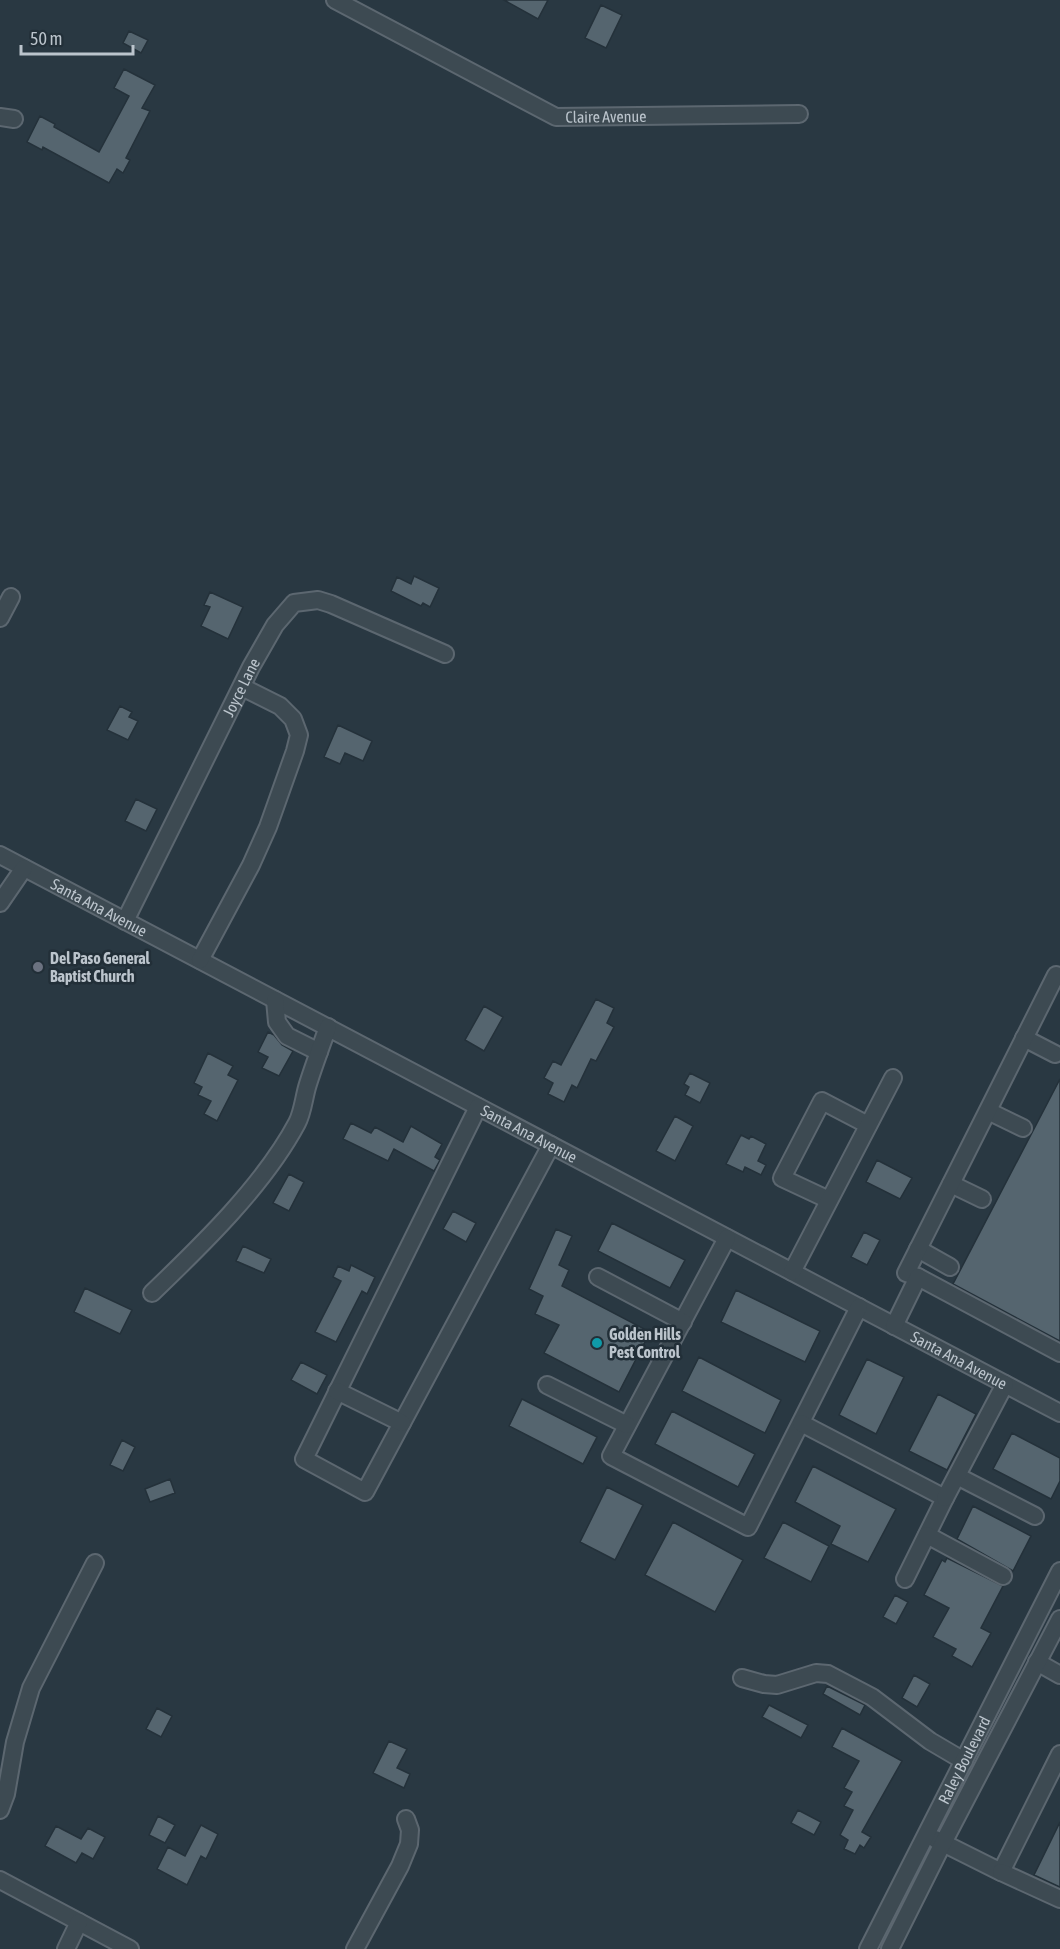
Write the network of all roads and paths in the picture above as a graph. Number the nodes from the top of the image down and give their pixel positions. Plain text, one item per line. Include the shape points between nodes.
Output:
1 (335, 0) edge
2 (799, 114) dead end
3 (10, 597) dead end
4 (0, 618) edge
5 (445, 654) dead end
6 (242, 687) junction
7 (0, 855) edge
8 (24, 868) junction
9 (0, 903) edge
10 (124, 921) junction
11 (200, 960) junction
12 (1060, 977) edge
13 (275, 1000) junction
14 (328, 1028) junction
15 (1024, 1038) junction
16 (319, 1052) junction
17 (1055, 1054) dead end
18 (893, 1078) dead end
19 (478, 1107) junction
20 (988, 1111) junction
21 (868, 1125) junction
22 (1023, 1128) dead end
23 (551, 1145) junction
24 (951, 1184) junction
25 (982, 1199) dead end
26 (829, 1200) junction
27 (727, 1238) junction
28 (918, 1249) junction
29 (950, 1267) dead end
30 (792, 1272) junction
31 (598, 1277) dead end
32 (918, 1277) junction
33 (152, 1293) dead end
34 (859, 1307) junction
35 (683, 1322) junction
36 (894, 1326) junction
37 (1060, 1353) edge
38 (1005, 1384) junction
39 (547, 1385) dead end
40 (337, 1391) junction
41 (1060, 1413) edge
42 (402, 1423) junction
43 (801, 1423) junction
44 (627, 1425) junction
45 (957, 1476) junction
46 (945, 1498) junction
47 (1035, 1516) dead end
48 (927, 1534) junction
49 (95, 1563) dead end
50 (1060, 1571) edge
51 (1003, 1576) dead end
52 (905, 1579) dead end
53 (1060, 1619) edge
54 (1037, 1662) junction
55 (1060, 1675) edge
56 (742, 1678) dead end
57 (1060, 1754) edge
58 (964, 1761) junction
59 (0, 1810) edge
60 (406, 1819) dead end
61 (927, 1835) junction
62 (943, 1843) junction
63 (1001, 1872) junction
64 (0, 1880) edge
65 (1060, 1899) edge
66 (80, 1922) junction
67 (66, 1949) edge
68 (130, 1949) edge
69 (355, 1949) edge
70 (868, 1949) edge
71 (890, 1949) edge

1 - 2 street, Claire Avenue via 556,117
3 - 4 street
5 - 6 street, Joyce Lane via 331,604 318,600 294,603 275,625
6 - 10 street, Joyce Lane
6 - 11 street via 280,706 293,719 299,735 252,865
7 - 8 street, Santa Ana Avenue
8 - 9 street
8 - 10 street, Santa Ana Avenue
10 - 11 street, Santa Ana Avenue
11 - 13 street, Santa Ana Avenue
12 - 15 street via 1056,975
13 - 14 street, Santa Ana Avenue
13 - 16 street via 277,1022 287,1035
14 - 16 street
14 - 19 street, Santa Ana Avenue
15 - 17 street
15 - 20 street
16 - 33 street via 298,1121 282,1148 191,1256
18 - 21 street
19 - 23 street, Santa Ana Avenue
19 - 40 street
20 - 22 street
20 - 24 street
21 - 26 street
21 - 26 street via 822,1101 782,1178
23 - 27 street, Santa Ana Avenue
23 - 42 street
24 - 25 street
24 - 28 street
26 - 30 street
27 - 30 street, Santa Ana Avenue
27 - 35 street
28 - 29 street
28 - 32 street via 906,1273
30 - 34 street, Santa Ana Avenue
31 - 35 street
32 - 36 street
32 - 37 street
34 - 36 street, Santa Ana Avenue
34 - 43 street
35 - 44 street
36 - 38 street, Santa Ana Avenue
38 - 41 street, Santa Ana Avenue
38 - 45 street
39 - 44 street
40 - 42 street
40 - 42 street via 304,1459 365,1492
43 - 44 street via 748,1527 611,1456
43 - 46 street
45 - 46 street
45 - 47 street
46 - 48 street
48 - 51 street
48 - 52 street
49 - 59 street via 31,1688
50 - 58 street, Raley Boulevard
53 - 54 street, Raley Boulevard
54 - 55 street
54 - 62 street, Raley Boulevard
56 - 58 street via 777,1685 816,1673 828,1674 872,1697
57 - 63 street
58 - 61 street, Raley Boulevard
60 - 69 street via 409,1844
61 - 62 street
61 - 70 street, Raley Boulevard
62 - 63 street
62 - 71 street, Raley Boulevard
63 - 65 street
64 - 66 street
66 - 67 street
66 - 68 street

